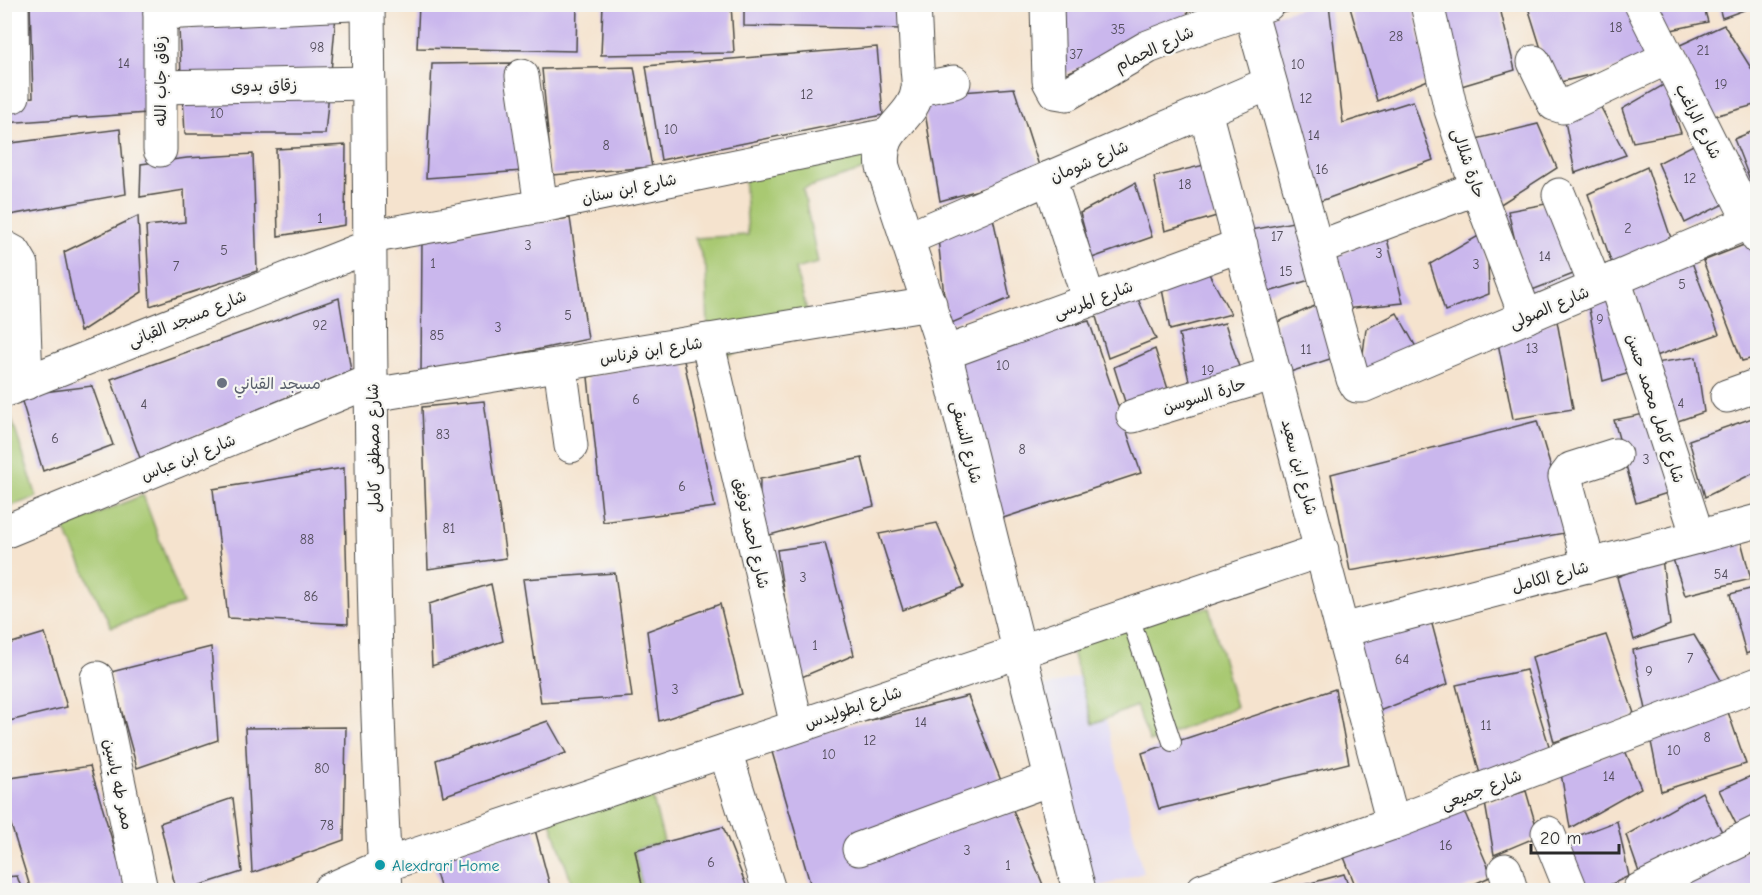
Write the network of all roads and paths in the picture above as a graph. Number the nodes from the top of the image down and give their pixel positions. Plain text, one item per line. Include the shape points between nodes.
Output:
1 (12, 4) edge
2 (352, 4) edge
3 (368, 4) edge
4 (914, 4) edge
5 (1047, 4) edge
6 (1427, 4) edge
7 (1641, 4) edge
8 (1259, 7) edge
9 (160, 9) edge
10 (1198, 15) edge
11 (1667, 58) junction
12 (1534, 62) dead end
13 (522, 76) dead end
14 (954, 82) dead end
15 (369, 83) junction
16 (1270, 83) junction
17 (160, 87) junction
18 (918, 89) junction
19 (13, 96) dead end
20 (1205, 111) junction
21 (888, 135) junction
22 (160, 150) dead end
23 (1049, 178) junction
24 (1477, 188) junction
25 (1559, 195) dead end
26 (541, 206) junction
27 (1753, 230) edge
28 (907, 239) junction
29 (370, 241) junction
30 (1240, 245) junction
31 (4, 248) edge
32 (1317, 248) junction
33 (1605, 283) junction
34 (1089, 300) junction
35 (930, 304) junction
36 (1526, 317) junction
37 (707, 340) junction
38 (945, 353) junction
39 (560, 365) junction
40 (1275, 374) junction
41 (1758, 385) edge
42 (15, 387) edge
43 (372, 388) junction
44 (1727, 396) dead end
45 (1133, 416) dead end
46 (571, 446) dead end
47 (1615, 455) dead end
48 (1758, 521) edge
49 (4, 532) edge
50 (1698, 537) junction
51 (1322, 550) junction
52 (1589, 566) junction
53 (1129, 614) junction
54 (1343, 630) junction
55 (1018, 651) junction
56 (97, 678) dead end
57 (1758, 684) edge
58 (797, 726) junction
59 (1172, 742) dead end
60 (725, 751) junction
61 (1050, 778) junction
62 (1393, 823) junction
63 (1758, 832) edge
64 (1548, 833) dead end
65 (859, 849) dead end
66 (385, 878) edge
67 (141, 891) edge
68 (329, 891) edge
69 (769, 891) edge
70 (1078, 891) edge
71 (1203, 891) edge
72 (1571, 891) edge
73 (1638, 891) edge

1 - 19 street
2 - 9 street, زقاق جاب الله
3 - 15 street, شارع مصطفى كامل
4 - 18 street
5 - 10 street, شارع الحمام via 1049,81 1055,92 1067,94
6 - 24 street, حارة شلالى via 1451,110
7 - 11 street, شارع الراغب
8 - 10 street, شارع الحمام
8 - 16 street
9 - 17 street, زقاق جاب الله
11 - 12 street via 1560,107 1554,104
11 - 27 street, شارع الراغب
13 - 26 street
14 - 18 street
15 - 17 street, زقاق بدوى
15 - 29 street, شارع مصطفى كامل
16 - 20 street, شارع شومان
16 - 32 street
17 - 22 street, زقاق جاب الله
18 - 21 street via 908,111
20 - 23 street, شارع شومان
20 - 30 street, شارع ابن سعيد
21 - 26 street, شارع ابن سنان
21 - 28 street, شارع النسقى via 883,167
23 - 28 street, شارع شومان
23 - 34 street
24 - 32 street
24 - 36 street, حارة شلالى
25 - 33 street, شارع كامل محمد حسن
26 - 29 street, شارع ابن سنان
27 - 33 street, شارع الصولى
28 - 35 street, شارع النسقى
29 - 42 street, شارع مسجد القبانى
29 - 43 street, شارع مصطفى كامل
30 - 34 street, شارع المرسى
30 - 40 street, شارع ابن سعيد
31 - 42 street via 15,253 22,266
32 - 36 street, شارع الصولى via 1358,386
33 - 36 street, شارع الصولى
33 - 50 street, شارع كامل محمد حسن
34 - 38 street, شارع المرسى
35 - 37 street, شارع ابن فرناس
35 - 38 street, شارع النسقى
37 - 39 street, شارع ابن فرناس
37 - 58 street, شارع احمد توفيق
38 - 55 street, شارع النسقى
39 - 43 street, شارع ابن فرناس
39 - 46 street
40 - 45 street, حارة السوسن
40 - 51 street, شارع ابن سعيد
41 - 44 street
43 - 49 street, شارع ابن عباس
43 - 66 street, شارع مصطفى كامل
47 - 52 street via 1566,474
48 - 50 street, شارع الكامل
50 - 52 street, شارع الكامل
51 - 53 street, شارع ابطوليدس
51 - 54 street, شارع ابن سعيد
52 - 54 street, شارع الكامل
53 - 55 street, شارع ابطوليدس
53 - 59 lane
54 - 62 street, شارع ابن سعيد
55 - 58 street, شارع ابطوليدس
55 - 61 street, شارع النسقى
56 - 67 street, ممر طه ياسين
57 - 62 street, شارع جميعى
58 - 60 street, شارع ابطوليدس
60 - 66 street, شارع ابطوليدس
60 - 69 street
61 - 65 street
61 - 70 street, شارع النسقى
62 - 71 street, شارع جميعى
63 - 73 street
64 - 72 street
66 - 68 street, شارع ابطوليدس

